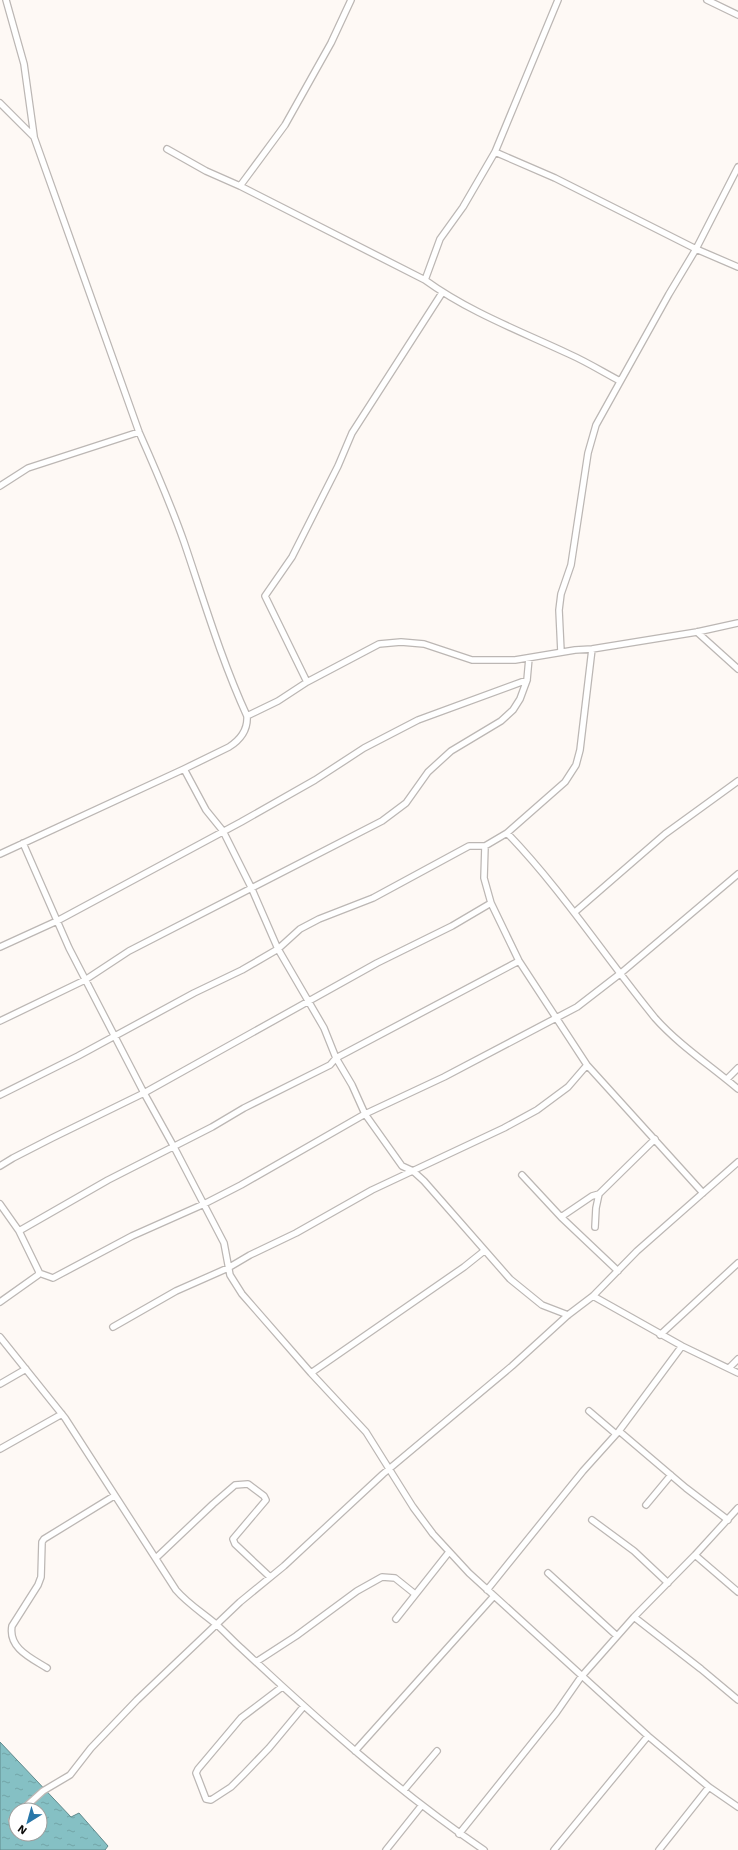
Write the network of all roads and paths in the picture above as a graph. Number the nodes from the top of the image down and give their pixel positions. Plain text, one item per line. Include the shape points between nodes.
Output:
1 (6, 0) edge
2 (351, 0) edge
3 (558, 0) edge
4 (707, 0) edge
5 (738, 16) edge
6 (0, 103) edge
7 (34, 137) junction
8 (167, 149) dead end
9 (495, 152) junction
10 (738, 167) edge
11 (240, 186) junction
12 (696, 249) junction
13 (738, 267) edge
14 (425, 280) junction
15 (442, 293) junction
16 (620, 381) junction
17 (139, 432) junction
18 (0, 486) edge
19 (738, 623) edge
20 (697, 632) junction
21 (592, 649) junction
22 (561, 652) junction
23 (529, 658) junction
24 (738, 669) edge
25 (527, 680) junction
26 (307, 682) junction
27 (247, 716) junction
28 (184, 769) junction
29 (738, 781) edge
30 (223, 831) junction
31 (507, 833) junction
32 (23, 843) junction
33 (485, 846) junction
34 (0, 854) edge
35 (738, 874) edge
36 (251, 887) junction
37 (491, 903) junction
38 (575, 912) junction
39 (56, 920) junction
40 (0, 947) edge
41 (278, 949) junction
42 (519, 961) junction
43 (621, 973) junction
44 (85, 980) junction
45 (310, 1002) junction
46 (556, 1019) junction
47 (0, 1021) edge
48 (114, 1035) junction
49 (336, 1058) junction
50 (587, 1065) junction
51 (738, 1068) edge
52 (726, 1079) junction
53 (738, 1089) edge
54 (144, 1093) junction
55 (0, 1095) edge
56 (364, 1114) junction
57 (655, 1139) junction
58 (174, 1147) junction
59 (738, 1162) edge
60 (0, 1166) edge
61 (413, 1171) junction
62 (522, 1175) dead end
63 (703, 1193) junction
64 (599, 1194) junction
65 (0, 1204) edge
66 (204, 1204) junction
67 (561, 1218) junction
68 (595, 1227) dead end
69 (19, 1232) junction
70 (484, 1251) junction
71 (738, 1263) edge
72 (228, 1268) junction
73 (618, 1271) junction
74 (39, 1273) junction
75 (594, 1296) junction
76 (0, 1302) edge
77 (568, 1315) junction
78 (113, 1327) dead end
79 (660, 1335) junction
80 (0, 1337) edge
81 (682, 1346) junction
82 (738, 1359) edge
83 (728, 1368) junction
84 (26, 1369) junction
85 (311, 1373) junction
86 (738, 1373) edge
87 (0, 1384) edge
88 (589, 1411) dead end
89 (62, 1414) junction
90 (618, 1432) junction
91 (0, 1449) edge
92 (389, 1469) junction
93 (671, 1475) junction
94 (114, 1496) junction
95 (646, 1505) dead end
96 (738, 1508) edge
97 (592, 1520) dead end
98 (728, 1520) junction
99 (449, 1552) junction
100 (696, 1556) junction
101 (156, 1558) junction
102 (548, 1572) dead end
103 (270, 1577) junction
104 (668, 1583) junction
105 (487, 1590) junction
106 (738, 1592) edge
107 (415, 1594) junction
108 (494, 1596) junction
109 (634, 1617) junction
110 (396, 1619) dead end
111 (217, 1625) junction
112 (617, 1636) junction
113 (256, 1662) junction
114 (47, 1668) dead end
115 (581, 1677) junction
116 (282, 1687) junction
117 (738, 1700) edge
118 (304, 1706) junction
119 (648, 1736) junction
120 (437, 1750) dead end
121 (355, 1751) junction
122 (709, 1787) junction
123 (404, 1790) junction
124 (31, 1802) edge
125 (422, 1804) junction
126 (738, 1807) edge
127 (460, 1834) junction
128 (386, 1850) edge
129 (484, 1850) edge
130 (554, 1850) edge
131 (660, 1850) edge

1 - 7 street via 24,64
2 - 11 street via 285,125
3 - 9 street
4 - 5 street
6 - 7 street
7 - 17 street
8 - 11 street
9 - 12 street via 555,178
9 - 14 street via 463,208 440,239
10 - 12 street
11 - 14 street
12 - 13 street
12 - 16 street
14 - 15 street
15 - 16 street
15 - 26 street via 352,433 292,557 265,596
16 - 22 street via 596,425 588,453 570,565 561,594
17 - 18 street via 28,468
17 - 27 street via 183,541 228,674
19 - 20 street
20 - 21 street
20 - 24 street
21 - 22 street
21 - 31 street via 576,765 565,782
22 - 23 street
23 - 25 street
23 - 26 street via 472,660 424,644 390,643 370,648
25 - 30 street via 418,720 364,748 277,802
25 - 36 street via 513,710 451,751 428,772 406,803 382,821
26 - 27 street via 278,701
27 - 28 street via 248,724 236,743
28 - 30 street via 206,810
28 - 32 street
29 - 38 street via 665,834
30 - 36 street
30 - 39 street
31 - 33 street
31 - 38 street via 530,856
32 - 34 street
32 - 39 street
33 - 37 street via 484,878
33 - 41 street via 469,846 373,898 319,919 300,929
35 - 43 street
36 - 41 street
36 - 44 street via 129,951
37 - 42 street
37 - 45 street via 452,926 377,963
38 - 43 street
39 - 40 street
39 - 44 street
41 - 45 street
41 - 48 street
42 - 46 street
42 - 49 street
43 - 46 street via 578,1007
43 - 52 street via 656,1019
44 - 47 street
44 - 48 street
45 - 49 street
45 - 54 street
46 - 50 street
46 - 56 street via 444,1077
48 - 54 street
48 - 55 street
49 - 56 street via 352,1085
49 - 58 street via 323,1069 244,1108
50 - 57 street
50 - 61 street via 568,1087 537,1110
51 - 52 street
52 - 53 street
54 - 58 street
54 - 60 street
56 - 61 street via 402,1166
56 - 66 street via 283,1162
57 - 63 street
57 - 64 street
58 - 66 street
58 - 69 street via 108,1180
59 - 63 street
61 - 70 street
61 - 72 street via 372,1190 323,1219
62 - 67 street
63 - 73 street
64 - 67 street via 592,1196
64 - 68 street
65 - 69 street
66 - 72 street via 224,1243
66 - 74 street via 132,1236 53,1278
67 - 73 street
69 - 74 street
70 - 77 street via 510,1279 542,1305
70 - 85 street
71 - 79 street
72 - 78 street via 176,1291
72 - 85 street via 242,1294
73 - 75 street
74 - 76 street
75 - 77 street
75 - 79 street
77 - 92 street via 512,1366
79 - 81 street
80 - 84 street
81 - 83 street
81 - 90 street
82 - 83 street
83 - 86 street
84 - 87 street
84 - 89 street
85 - 92 street via 366,1432
88 - 90 street
89 - 91 street
89 - 94 street
90 - 93 street
90 - 105 street via 583,1471
92 - 99 street via 413,1507
92 - 103 street
93 - 95 street
93 - 98 street
94 - 101 street
94 - 114 street via 42,1542 41,1577 12,1626 11,1633 14,1644 20,1650
96 - 98 street
97 - 104 street via 634,1552
98 - 100 street
99 - 105 street
99 - 107 street
100 - 104 street
100 - 106 street
101 - 103 street via 235,1485 248,1484 266,1500 233,1539 235,1544
101 - 111 street via 184,1599
102 - 112 street
103 - 111 street
104 - 109 street
105 - 108 street
107 - 110 street
107 - 113 street via 396,1578 382,1577 357,1591
108 - 115 street
108 - 121 street
109 - 112 street
109 - 117 street
111 - 113 street
111 - 124 street via 197,1641 132,1705 91,1748 70,1775 43,1791
112 - 115 street
113 - 116 street
115 - 119 street
115 - 127 street via 556,1713
116 - 118 street
116 - 118 street via 241,1718 198,1769 196,1773 206,1799 211,1800 231,1787 269,1748
118 - 121 street
119 - 122 street
119 - 130 street
120 - 123 street
121 - 123 street
122 - 126 street
122 - 131 street
123 - 125 street
125 - 127 street
125 - 128 street
127 - 129 street

